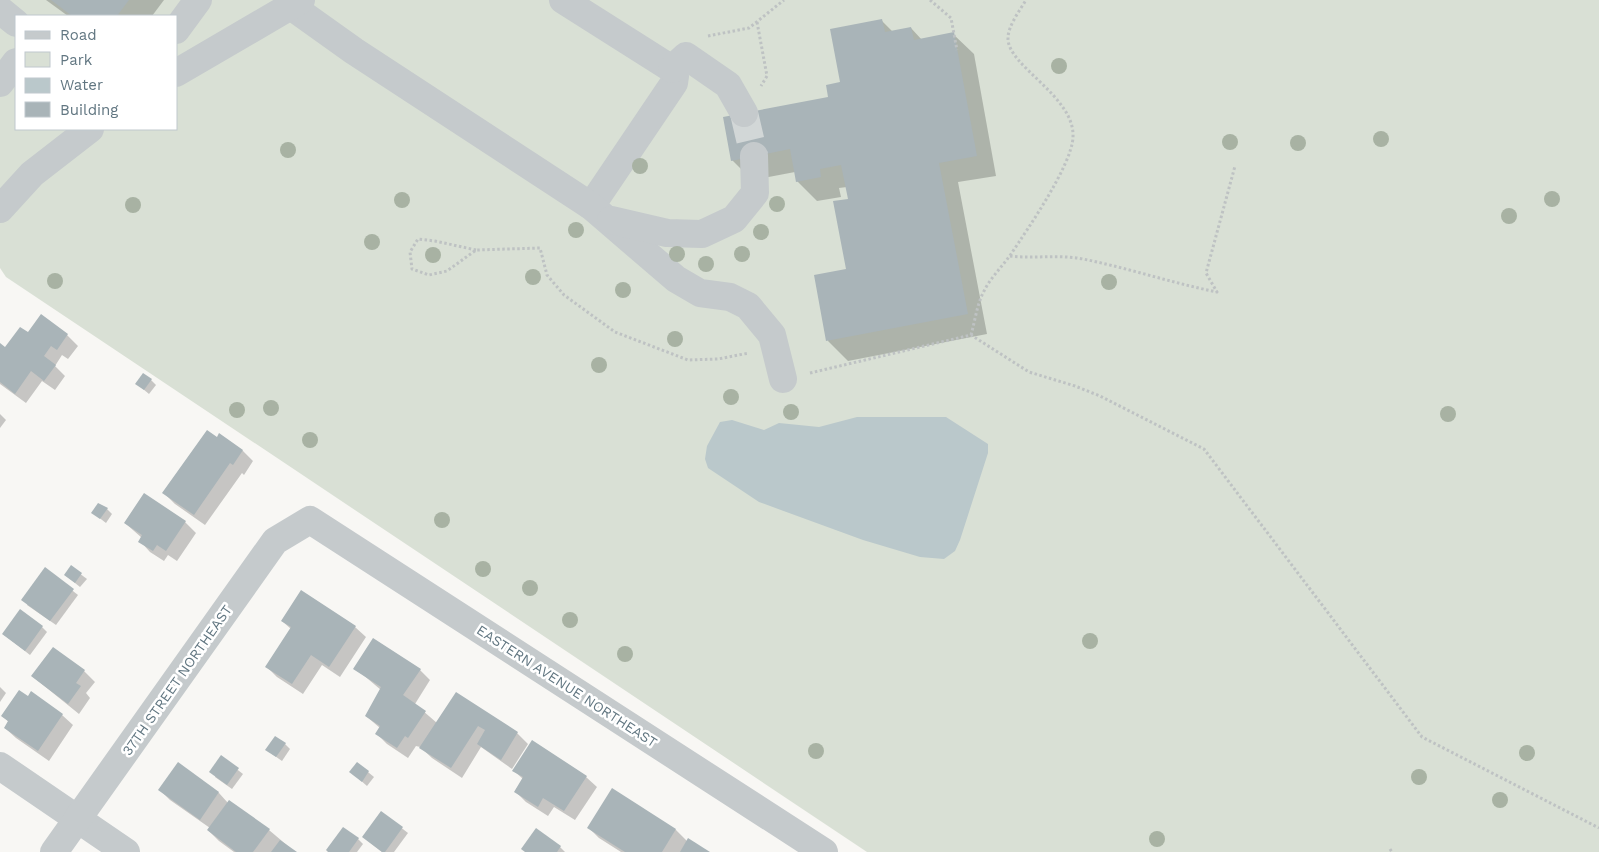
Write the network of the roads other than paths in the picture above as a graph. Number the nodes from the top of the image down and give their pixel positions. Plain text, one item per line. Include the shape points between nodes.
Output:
1 (198, 0) edge
2 (563, 0) edge
3 (296, 3) edge
4 (0, 10) edge
5 (15, 22) edge
6 (178, 27) edge
7 (15, 63) edge
8 (679, 63) junction
9 (178, 72) edge
10 (0, 83) edge
11 (743, 110) tunnel mouth
12 (89, 130) edge
13 (754, 156) tunnel mouth
14 (0, 210) edge
15 (599, 213) junction
16 (783, 379) road end
17 (310, 520) joint
18 (0, 766) edge
19 (79, 818) junction
20 (54, 852) edge
21 (126, 852) edge
22 (824, 852) edge

1 - 6 street
2 - 8 street
3 - 9 street
3 - 15 street via 354,51
4 - 5 street
7 - 10 street
8 - 11 street via 728,85
8 - 15 street via 674,83
12 - 14 street via 32,174
13 - 15 street via 755,193 734,219 702,234 667,232
15 - 16 street via 676,279 700,293 730,298 748,306 772,335
17 - 19 street, 37TH STREET NORTHEAST via 275,540
17 - 22 street, EASTERN AVENUE NORTHEAST
18 - 19 street
19 - 20 street, 37TH STREET NORTHEAST
19 - 21 street

